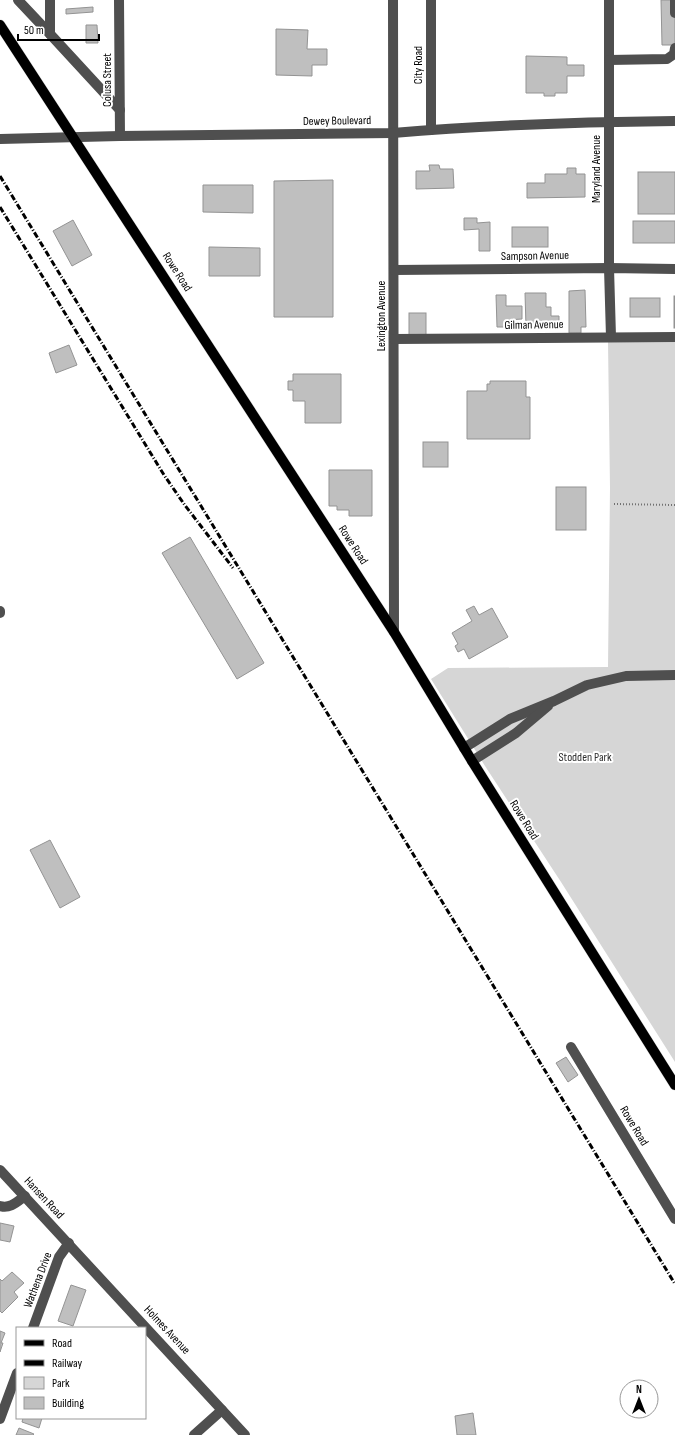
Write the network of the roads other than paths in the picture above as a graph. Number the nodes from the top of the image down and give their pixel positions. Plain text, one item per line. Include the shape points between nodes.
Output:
1 (18, 0) edge
2 (50, 0) edge
3 (120, 0) edge
4 (393, 0) edge
5 (431, 0) edge
6 (609, 0) edge
7 (675, 0) edge
8 (675, 13) edge
9 (0, 25) edge
10 (50, 34) junction
11 (675, 48) edge
12 (609, 60) junction
13 (120, 110) junction
14 (675, 121) edge
15 (609, 122) junction
16 (431, 130) junction
17 (393, 133) junction
18 (120, 136) junction
19 (74, 138) junction
20 (0, 140) edge
21 (609, 268) junction
22 (675, 269) edge
23 (394, 270) junction
24 (611, 337) junction
25 (675, 337) edge
26 (394, 339) junction
27 (394, 632) junction
28 (675, 675) edge
29 (554, 701) junction
30 (464, 748) junction
31 (472, 761) junction
32 (571, 1047) dead end
33 (675, 1085) edge
34 (0, 1170) edge
35 (24, 1196) junction
36 (0, 1206) edge
37 (675, 1219) edge
38 (69, 1243) junction
39 (33, 1327) edge
40 (146, 1327) edge
41 (146, 1327) edge
42 (16, 1376) edge
43 (222, 1410) junction
44 (0, 1419) edge
45 (194, 1435) edge
46 (245, 1435) edge

1 - 10 street
2 - 10 street
3 - 13 street, Colusa Street
4 - 17 street, Lexington Avenue
5 - 16 street, City Road
6 - 12 street, Maryland Avenue
7 - 8 street
9 - 19 main road, Rowe Road
10 - 13 street
11 - 12 street via 674,54 667,59
12 - 15 street, Maryland Avenue
13 - 18 street, Colusa Street
14 - 15 street, Dewey Boulevard
15 - 16 street, Dewey Boulevard
15 - 21 street, Maryland Avenue
16 - 17 street, Dewey Boulevard
17 - 18 street, Dewey Boulevard
17 - 23 street, Lexington Avenue
18 - 19 street, Dewey Boulevard
19 - 20 street, Dewey Boulevard
19 - 27 main road, Rowe Road
21 - 22 street, Sampson Avenue
21 - 23 street, Sampson Avenue
21 - 24 street, Maryland Avenue
23 - 26 street, Lexington Avenue
24 - 25 street, Gilman Avenue
24 - 26 street, Gilman Avenue
26 - 27 street, Lexington Avenue
27 - 30 main road, Rowe Road
28 - 29 street via 626,676 606,680 587,685
29 - 30 street via 510,719
29 - 31 street via 516,733
30 - 31 main road, Rowe Road
31 - 33 main road, Rowe Road
32 - 37 street, Rowe Road
34 - 35 street, Hansen Road
35 - 36 street via 12,1206
35 - 38 street, Hansen Road
38 - 39 street, Wathena Drive via 59,1257
38 - 41 street, Holmes Avenue
40 - 43 street, Holmes Avenue
42 - 44 street
43 - 45 street
43 - 46 street, Holmes Avenue

